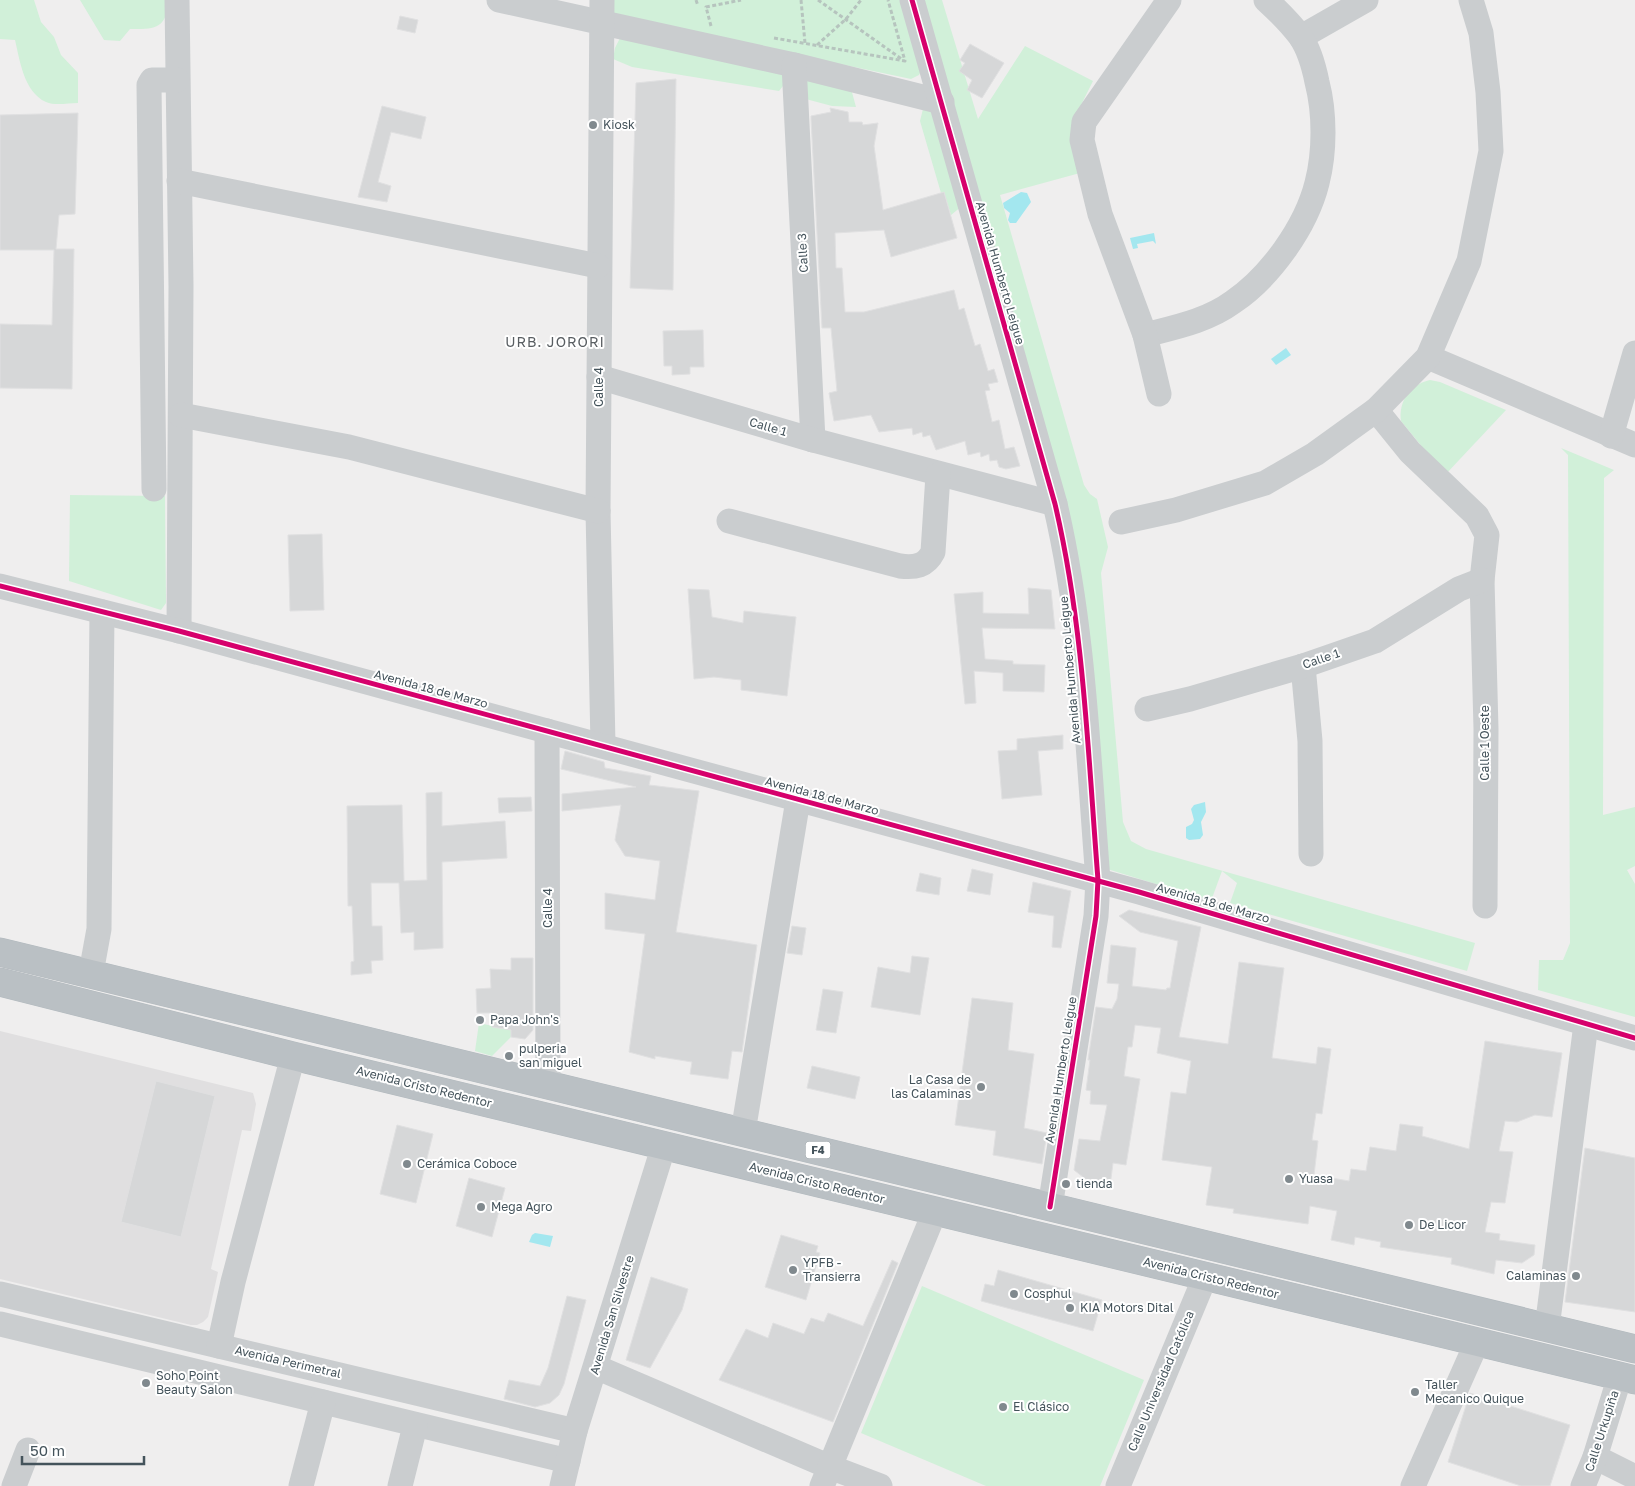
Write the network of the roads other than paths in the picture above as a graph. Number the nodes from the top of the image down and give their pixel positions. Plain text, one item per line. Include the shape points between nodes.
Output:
1 (176, 0) edge
2 (499, 0) edge
3 (912, 0) edge
4 (1169, 0) edge
5 (1266, 0) edge
6 (1366, 0) edge
7 (1471, 0) edge
8 (602, 11) edge
9 (1301, 37) junction
10 (794, 65) junction
11 (178, 80) junction
12 (942, 102) junction
13 (179, 181) junction
14 (598, 266) junction
15 (181, 286) junction
16 (151, 288) junction
17 (1145, 335) junction
18 (1635, 353) edge
19 (1428, 357) junction
20 (599, 377) junction
21 (1160, 394) dead end
22 (1376, 410) junction
23 (181, 415) junction
24 (1611, 436) junction
25 (813, 440) junction
26 (1635, 445) edge
27 (938, 475) junction
28 (154, 490) dead end
29 (1055, 504) junction
30 (598, 511) junction
31 (729, 520) dead end
32 (1121, 522) dead end
33 (1482, 580) junction
34 (0, 586) edge
35 (102, 612) junction
36 (179, 631) junction
37 (1303, 666) junction
38 (1147, 708) dead end
39 (547, 731) junction
40 (603, 745) junction
41 (798, 800) junction
42 (1311, 854) dead end
43 (1098, 880) junction
44 (1485, 906) dead end
45 (0, 952) edge
46 (90, 973) junction
47 (0, 982) edge
48 (1586, 1024) junction
49 (1635, 1038) edge
50 (293, 1056) junction
51 (548, 1084) junction
52 (743, 1132) junction
53 (664, 1146) junction
54 (1050, 1207) junction
55 (936, 1211) junction
56 (1205, 1277) junction
57 (0, 1294) edge
58 (0, 1324) edge
59 (1547, 1328) junction
60 (1477, 1342) junction
61 (219, 1346) junction
62 (1635, 1349) edge
63 (273, 1359) junction
64 (596, 1367) junction
65 (1628, 1378) edge
66 (267, 1388) junction
67 (323, 1402) junction
68 (415, 1426) junction
69 (575, 1431) junction
70 (28, 1450) dead end
71 (1595, 1457) junction
72 (568, 1461) junction
73 (826, 1477) edge
74 (1635, 1478) edge
75 (14, 1486) edge
76 (301, 1486) edge
77 (400, 1486) edge
78 (562, 1486) edge
79 (880, 1486) edge
80 (1118, 1486) edge
81 (1413, 1486) edge
82 (1583, 1486) edge

1 - 11 street
2 - 8 street
3 - 12 street, Avenida Humberto Leigue
4 - 17 street via 1084,122 1082,140 1100,214
5 - 9 street
6 - 9 street
7 - 19 street via 1481,33 1491,151 1469,261
8 - 10 street
8 - 14 street, Calle 4
9 - 17 street via 1313,65 1322,102 1322,146 1317,184 1300,223 1282,255 1233,303 1199,321
10 - 12 street
10 - 25 street, Calle 3
11 - 13 street
11 - 16 street via 152,80 149,85
12 - 29 street, Avenida Humberto Leigue
13 - 14 street
13 - 15 street
14 - 20 street, Calle 4
15 - 16 street
15 - 23 street
16 - 28 street
17 - 21 street
18 - 24 street
19 - 22 street
19 - 24 street
20 - 25 street, Calle 1
20 - 30 street, Calle 4
22 - 32 street via 1315,454 1265,482 1176,510
22 - 33 street, Calle 1 Oeste via 1410,452 1477,516 1488,535
23 - 30 street via 349,447
23 - 36 street
24 - 26 street
25 - 27 street, Calle 1
27 - 29 street, Calle 1
27 - 31 street via 933,552 928,561 914,568
29 - 43 street, Avenida Humberto Leigue via 1078,628
30 - 40 street, Calle 4
33 - 37 street, Calle 1 via 1459,589 1375,641
33 - 44 street, Calle 1 Oeste via 1486,729
34 - 35 street, Avenida 18 de Marzo
35 - 36 street, Avenida 18 de Marzo
35 - 46 street via 99,929
36 - 39 street, Avenida 18 de Marzo
37 - 38 street, Calle 1
37 - 42 street via 1310,741
39 - 40 street, Avenida 18 de Marzo
39 - 51 street, Calle 4
40 - 41 street, Avenida 18 de Marzo
41 - 43 street, Avenida 18 de Marzo
41 - 52 street
43 - 48 street, Avenida 18 de Marzo
43 - 54 street, Avenida Humberto Leigue via 1096,916
45 - 46 highway, F4
46 - 51 highway, F4
47 - 50 highway, Avenida Cristo Redentor
48 - 49 street, Avenida 18 de Marzo
48 - 59 street
50 - 53 highway, Avenida Cristo Redentor
50 - 61 street
51 - 52 highway, F4
52 - 54 highway, F4
53 - 55 highway, Avenida Cristo Redentor
53 - 64 street, Avenida San Silvestre
54 - 59 highway, F4
55 - 56 highway, Avenida Cristo Redentor
55 - 73 street
56 - 60 highway, Avenida Cristo Redentor
56 - 80 street, Calle Universidad Católica
57 - 61 street, Avenida Perimetral
58 - 66 street
59 - 62 highway, F4
60 - 65 highway, Avenida Cristo Redentor
60 - 81 street
61 - 63 street, Avenida Perimetral
63 - 66 street
63 - 69 street, Avenida Perimetral
64 - 69 street, Avenida San Silvestre
64 - 73 street
65 - 71 street, Calle Urkupiña
66 - 67 street
67 - 68 street
67 - 76 street
68 - 72 street
68 - 77 street
69 - 72 street, Avenida San Silvestre
70 - 75 street
71 - 74 street
71 - 82 street, Calle Urkupiña
72 - 78 street, Avenida San Silvestre
73 - 79 street

